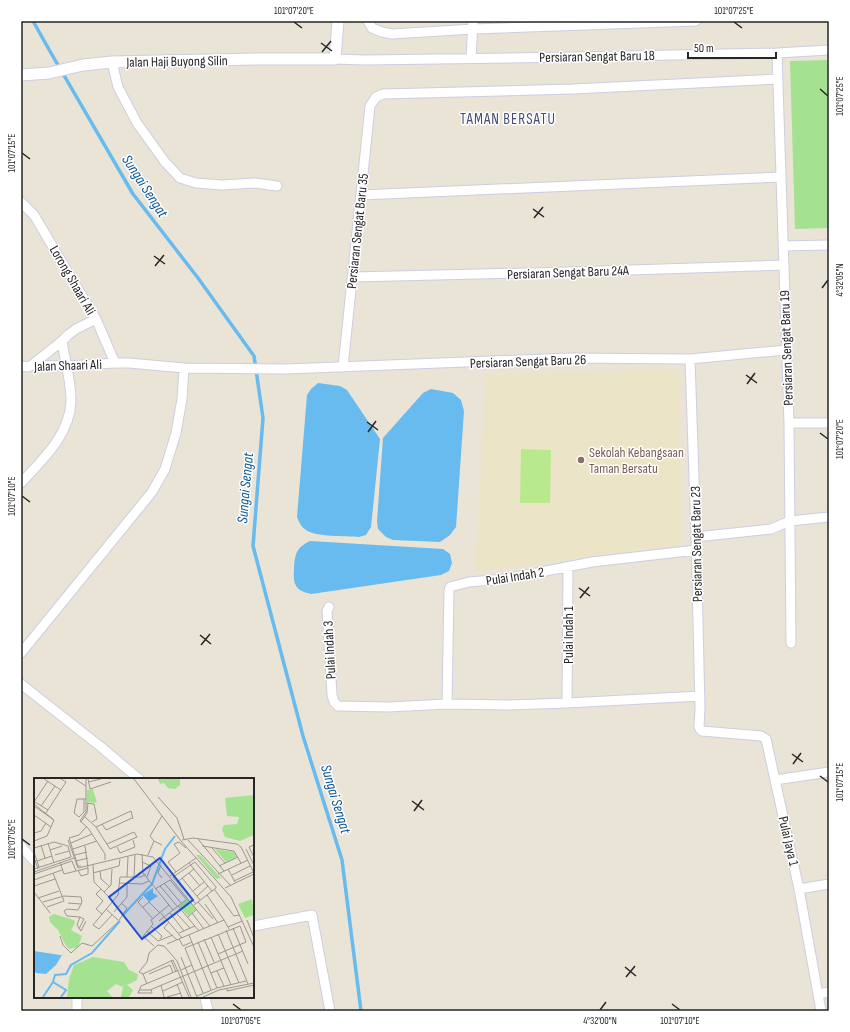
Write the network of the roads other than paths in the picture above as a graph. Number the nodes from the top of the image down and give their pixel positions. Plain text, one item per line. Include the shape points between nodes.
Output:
1 (338, 21) edge
2 (696, 21) edge
3 (370, 24) edge
4 (473, 25) edge
5 (829, 50) edge
6 (777, 52) junction
7 (335, 59) junction
8 (471, 59) junction
9 (112, 62) junction
10 (21, 75) edge
11 (778, 79) junction
12 (781, 178) junction
13 (278, 186) dead end
14 (361, 195) junction
15 (21, 202) edge
16 (829, 245) edge
17 (783, 246) junction
18 (784, 265) junction
19 (353, 277) junction
20 (96, 319) junction
21 (62, 341) junction
22 (786, 350) junction
23 (690, 358) junction
24 (115, 363) junction
25 (32, 365) junction
26 (21, 366) edge
27 (66, 366) junction
28 (343, 367) junction
29 (184, 368) junction
30 (789, 423) junction
31 (829, 423) edge
32 (21, 484) edge
33 (829, 517) edge
34 (790, 521) junction
35 (696, 537) junction
36 (696, 550) junction
37 (568, 567) junction
38 (329, 607) dead end
39 (791, 643) dead end
40 (21, 653) edge
41 (21, 684) edge
42 (700, 696) junction
43 (567, 703) junction
44 (447, 704) junction
45 (700, 729) joint
46 (829, 772) edge
47 (138, 778) edge
48 (775, 780) junction
49 (21, 846) edge
50 (34, 861) edge
51 (829, 884) edge
52 (799, 889) junction
53 (254, 926) edge
54 (829, 992) edge
55 (818, 994) junction
56 (77, 998) edge
57 (205, 998) edge
58 (77, 1011) edge
59 (208, 1011) edge
60 (330, 1011) edge
61 (821, 1011) edge

1 - 7 street
2 - 4 street
3 - 4 street via 382,32 392,34
4 - 8 street
5 - 6 street, Persiaran Sengat Baru 18
6 - 8 street, Persiaran Sengat Baru 18
6 - 11 street, Persiaran Sengat Baru 19
7 - 8 street, Persiaran Sengat Baru 18
7 - 9 street, Jalan Haji Buyong Silin
9 - 10 street, Jalan Haji Buyong Silin
9 - 13 street via 118,87 137,123 180,178 196,184 255,183
11 - 12 street, Persiaran Sengat Baru 19
11 - 14 street, Persiaran Sengat Baru 35 via 573,89 383,94 376,97 370,106
12 - 14 street
12 - 17 street, Persiaran Sengat Baru 19
14 - 19 street, Persiaran Sengat Baru 35
15 - 20 street, Lorong Shaari Ali via 34,215
16 - 17 street
17 - 18 street, Persiaran Sengat Baru 19
18 - 19 street, Persiaran Sengat Baru 24A
18 - 22 street, Persiaran Sengat Baru 19
19 - 28 street, Persiaran Sengat Baru 35
20 - 21 street via 76,329
20 - 24 street, Lorong Shaari Ali
21 - 25 street
21 - 27 street
22 - 23 street, Persiaran Sengat Baru 26
22 - 30 street, Persiaran Sengat Baru 19
23 - 28 street, Persiaran Sengat Baru 26 via 570,358
23 - 35 street, Persiaran Sengat Baru 23
24 - 27 street, Jalan Shaari Ali
24 - 29 street, Jalan Shaari Ali
25 - 26 street, Jalan Shaari Ali
25 - 27 street, Jalan Shaari Ali
27 - 32 street via 71,401 67,421 52,449
28 - 29 street, Persiaran Sengat Baru 26
29 - 40 street via 176,432 165,469 152,492
30 - 31 street
30 - 34 street, Persiaran Sengat Baru 19
33 - 34 street
34 - 35 street via 771,529
34 - 39 street, Persiaran Sengat Baru 19
35 - 36 street, Persiaran Sengat Baru 23
36 - 37 street, Pulai Indah 2
36 - 42 street, Persiaran Sengat Baru 23
37 - 43 street, Pulai Indah 1
37 - 44 street, Pulai Indah 2 via 450,587
38 - 44 street, Pulai Indah 3 via 327,611 332,695 338,706
41 - 47 street
42 - 43 street
42 - 45 street, Persiaran Sengat Baru 23
43 - 44 street
45 - 48 street, Pulai Jaya 1 via 713,733 763,737 767,742
46 - 48 street
48 - 52 street, Pulai Jaya 1
49 - 50 street
51 - 52 street
52 - 55 street, Pulai Jaya 1
53 - 60 street via 312,915
54 - 55 street
55 - 61 street, Pulai Jaya 1
56 - 58 street
57 - 59 street

